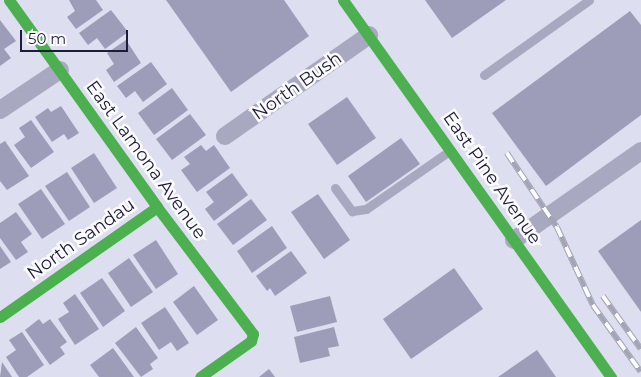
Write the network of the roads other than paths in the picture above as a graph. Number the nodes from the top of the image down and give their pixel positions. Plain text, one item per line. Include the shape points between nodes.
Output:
1 (9, 0) edge
2 (343, 0) edge
3 (589, 0) edge
4 (369, 35) junction
5 (60, 70) junction
6 (484, 75) dead end
7 (0, 110) edge
8 (225, 136) dead end
9 (450, 150) junction
10 (641, 151) edge
11 (335, 188) dead end
12 (157, 207) junction
13 (514, 240) junction
14 (0, 317) edge
15 (200, 377) edge
16 (611, 377) edge

1 - 5 street, East Lamona Avenue
2 - 4 street, East Pine Avenue
3 - 6 lane
4 - 8 street, North Bush
4 - 9 street, East Pine Avenue
5 - 7 street
5 - 12 street, East Lamona Avenue
9 - 11 lane via 366,209 352,211
9 - 13 street, East Pine Avenue
10 - 13 street
12 - 14 street, North Sandau
12 - 15 street, East Lamona Avenue via 252,334 251,341
13 - 16 street, East Pine Avenue

